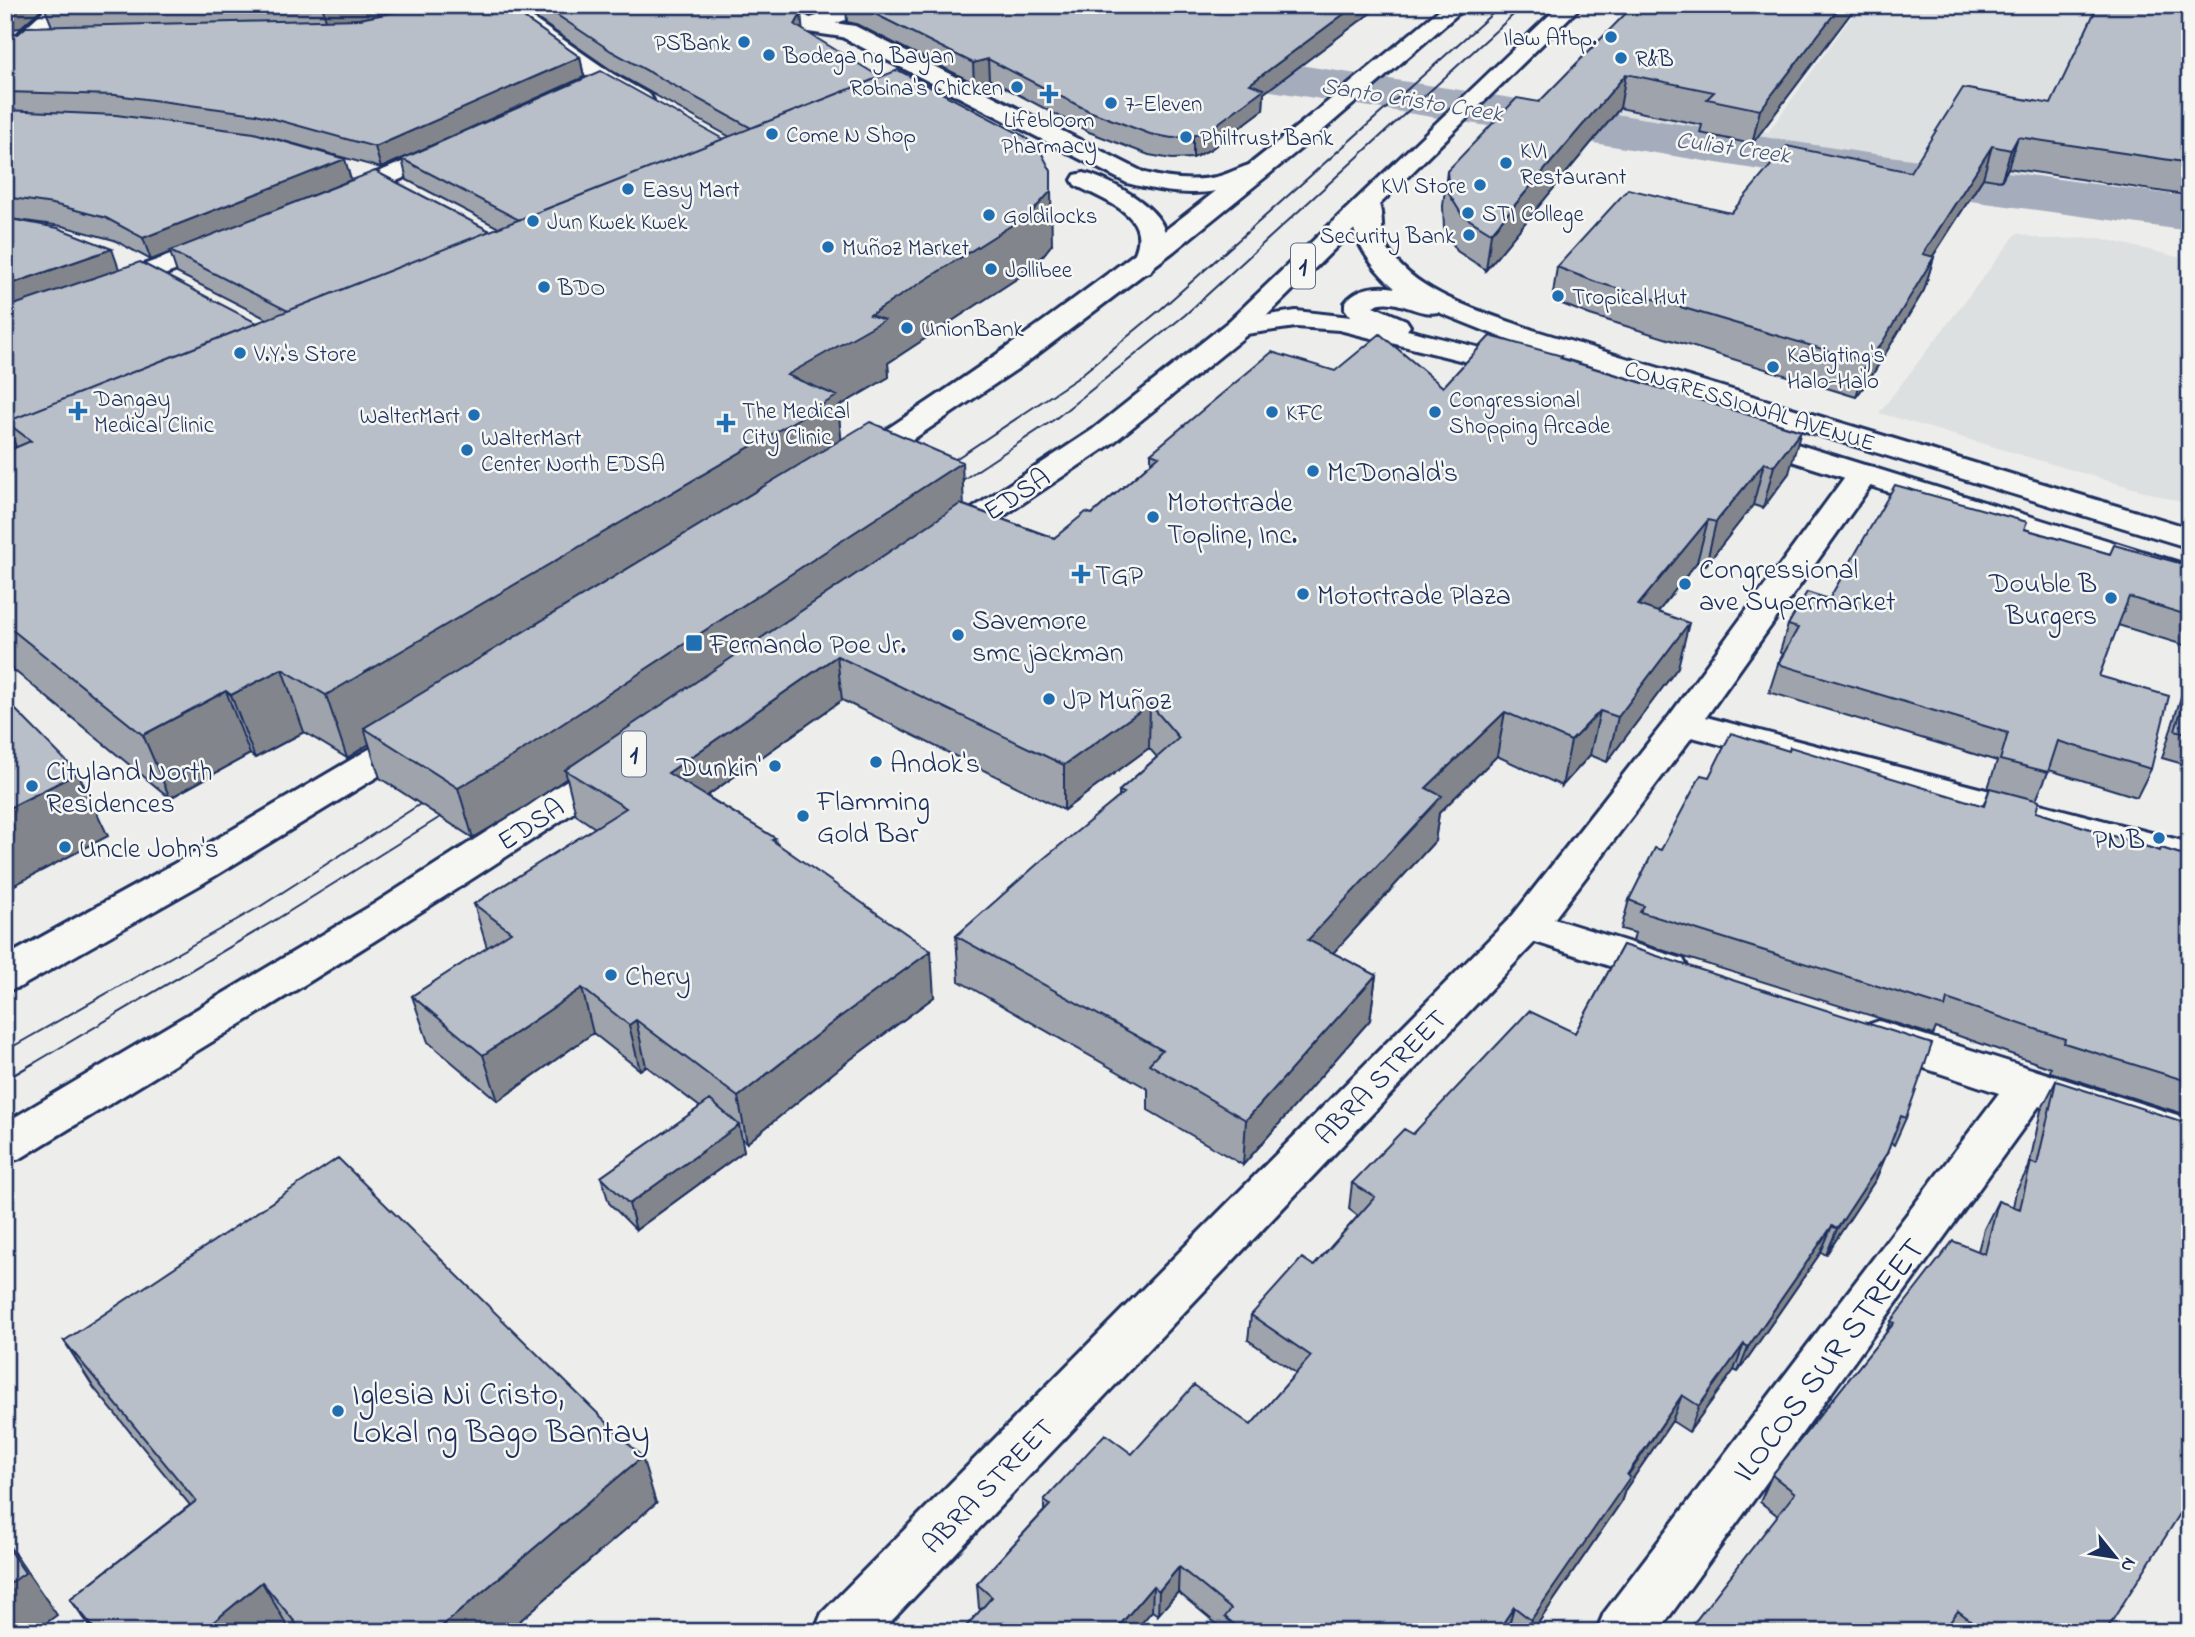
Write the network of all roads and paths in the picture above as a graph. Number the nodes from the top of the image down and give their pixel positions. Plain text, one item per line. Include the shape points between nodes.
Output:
1 (62, 5) edge
2 (769, 5) edge
3 (872, 5) edge
4 (1458, 5) edge
5 (1572, 5) edge
6 (492, 6) edge
7 (809, 26) junction
8 (16, 38) edge
9 (53, 38) edge
10 (5, 58) edge
11 (868, 66) edge
12 (605, 79) junction
13 (580, 90) edge
14 (929, 99) edge
15 (666, 113) edge
16 (965, 117) edge
17 (469, 141) edge
18 (1060, 167) dead end
19 (347, 169) edge
20 (1261, 169) junction
21 (382, 180) junction
22 (405, 193) edge
23 (1367, 204) junction
24 (318, 206) edge
25 (241, 236) edge
26 (116, 255) dead end
27 (1141, 265) junction
28 (151, 272) junction
29 (176, 285) edge
30 (5, 325) edge
31 (1239, 327) junction
32 (1523, 336) junction
33 (1501, 360) junction
34 (1553, 376) edge
35 (1721, 429) edge
36 (1863, 474) junction
37 (825, 483) edge
38 (2190, 538) edge
39 (921, 557) edge
40 (2190, 577) edge
41 (440, 723) edge
42 (1683, 723) junction
43 (643, 747) edge
44 (2190, 857) edge
45 (1527, 925) junction
46 (5, 976) edge
47 (1699, 980) edge
48 (1845, 1026) edge
49 (2030, 1085) junction
50 (2190, 1137) edge
51 (5, 1145) edge
52 (842, 1632) edge
53 (1624, 1632) edge

1 - 8 main road
2 - 7 main road
3 - 7 main road
4 - 20 main road
5 - 23 main road, EDSA / 1
6 - 12 main road
7 - 11 main road via 819,40
7 - 20 main road via 847,32 1136,178 1190,189 1223,185
8 - 9 main road
8 - 10 main road
12 - 13 main road
12 - 15 main road
14 - 16 main road
17 - 21 main road
18 - 27 main road via 1144,216 1154,242 1151,255
19 - 21 main road
20 - 27 main road
21 - 22 main road
21 - 24 main road
23 - 31 main road, EDSA / 1
23 - 32 main road, CONGRESSIONAL AVENUE via 1375,251 1398,276 1450,307
25 - 28 main road
26 - 28 main road
27 - 37 main road via 970,389
28 - 29 main road
28 - 30 main road
31 - 33 main road via 1324,320
31 - 39 main road, EDSA / 1 via 1104,436
32 - 33 main road via 1392,295 1371,296 1359,303 1361,312 1372,318
32 - 38 main road, CONGRESSIONAL AVENUE
33 - 34 main road
35 - 36 main road, CONGRESSIONAL AVENUE
36 - 40 main road, CONGRESSIONAL AVENUE
36 - 42 main road, ABRA STREET
41 - 46 main road via 186,875
42 - 44 main road
42 - 45 main road, ABRA STREET
43 - 51 main road, EDSA / 1 via 520,830
45 - 47 main road
45 - 52 main road, ABRA STREET
48 - 49 main road
49 - 50 main road
49 - 53 main road, ILOCOS SUR STREET

